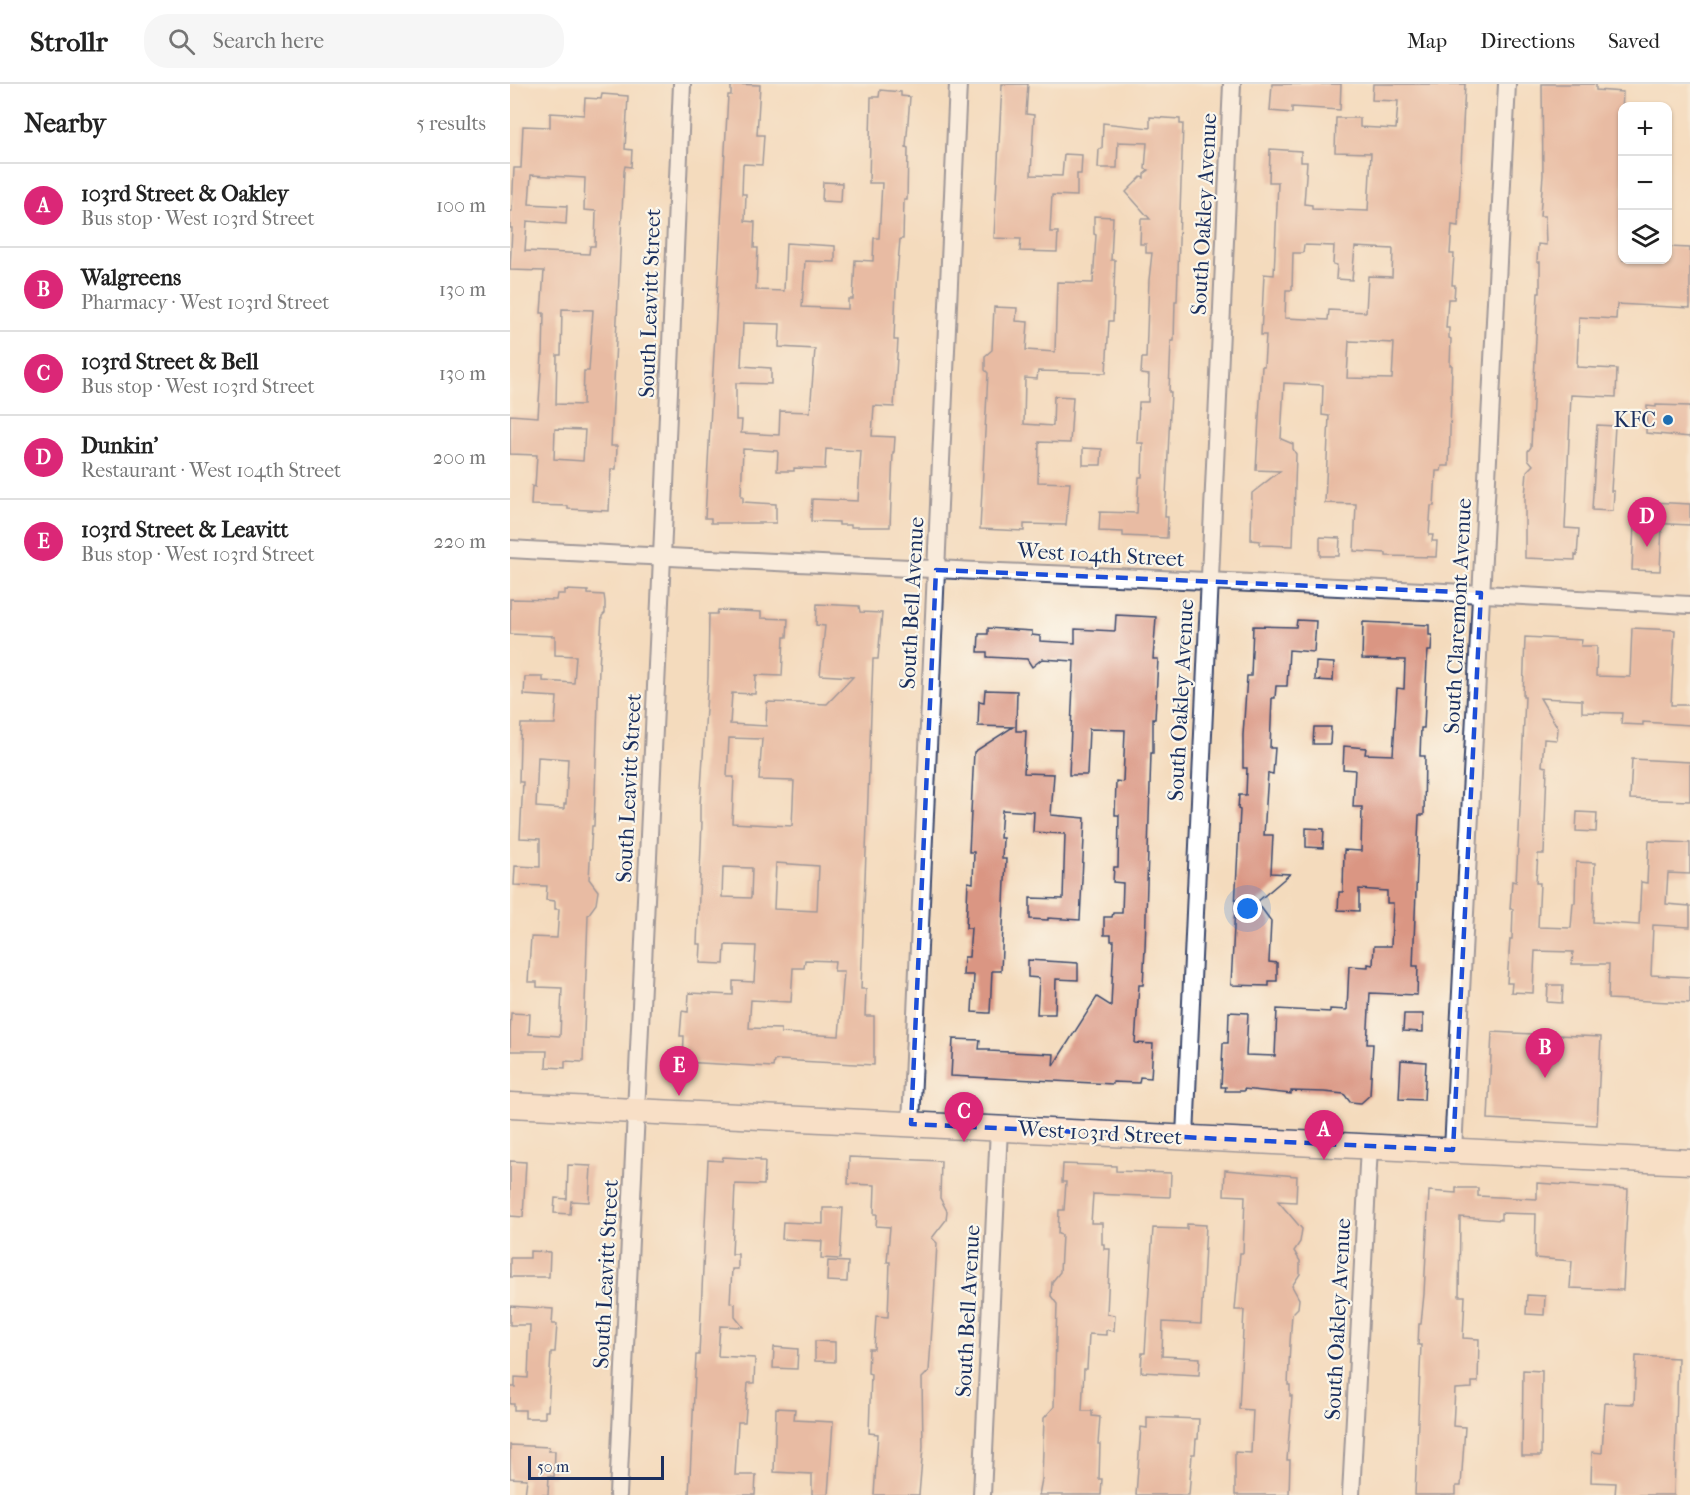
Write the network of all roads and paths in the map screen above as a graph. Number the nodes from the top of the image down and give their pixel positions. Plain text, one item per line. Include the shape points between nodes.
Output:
1 (682, 84) edge
2 (958, 84) edge
3 (1232, 84) edge
4 (1507, 84) edge
5 (510, 549) edge
6 (662, 557) junction
7 (936, 570) junction
8 (1209, 582) junction
9 (1481, 593) junction
10 (1690, 605) edge
11 (510, 1105) edge
12 (636, 1111) junction
13 (911, 1124) junction
14 (999, 1128) junction
15 (1185, 1137) junction
16 (1369, 1146) junction
17 (1453, 1150) junction
18 (1690, 1162) edge
19 (618, 1495) edge
20 (982, 1495) edge
21 (1351, 1495) edge

1 - 6 street, South Leavitt Street
2 - 7 street, South Bell Avenue
3 - 8 street, South Oakley Avenue
4 - 9 street, South Claremont Avenue
5 - 6 street, West 104th Street
6 - 7 street, West 104th Street
6 - 12 street, South Leavitt Street
7 - 8 street, West 104th Street
7 - 13 street, South Bell Avenue
8 - 9 street, West 104th Street
8 - 15 street, South Oakley Avenue
9 - 10 street, West 104th Street
9 - 17 street, South Claremont Avenue
11 - 12 main road, West 103rd Street
12 - 13 main road, West 103rd Street
12 - 19 street, South Leavitt Street
13 - 14 main road, West 103rd Street
14 - 15 main road, West 103rd Street
14 - 20 street, South Bell Avenue
15 - 16 main road, West 103rd Street
16 - 17 main road, West 103rd Street
16 - 21 street, South Oakley Avenue
17 - 18 main road, West 103rd Street

